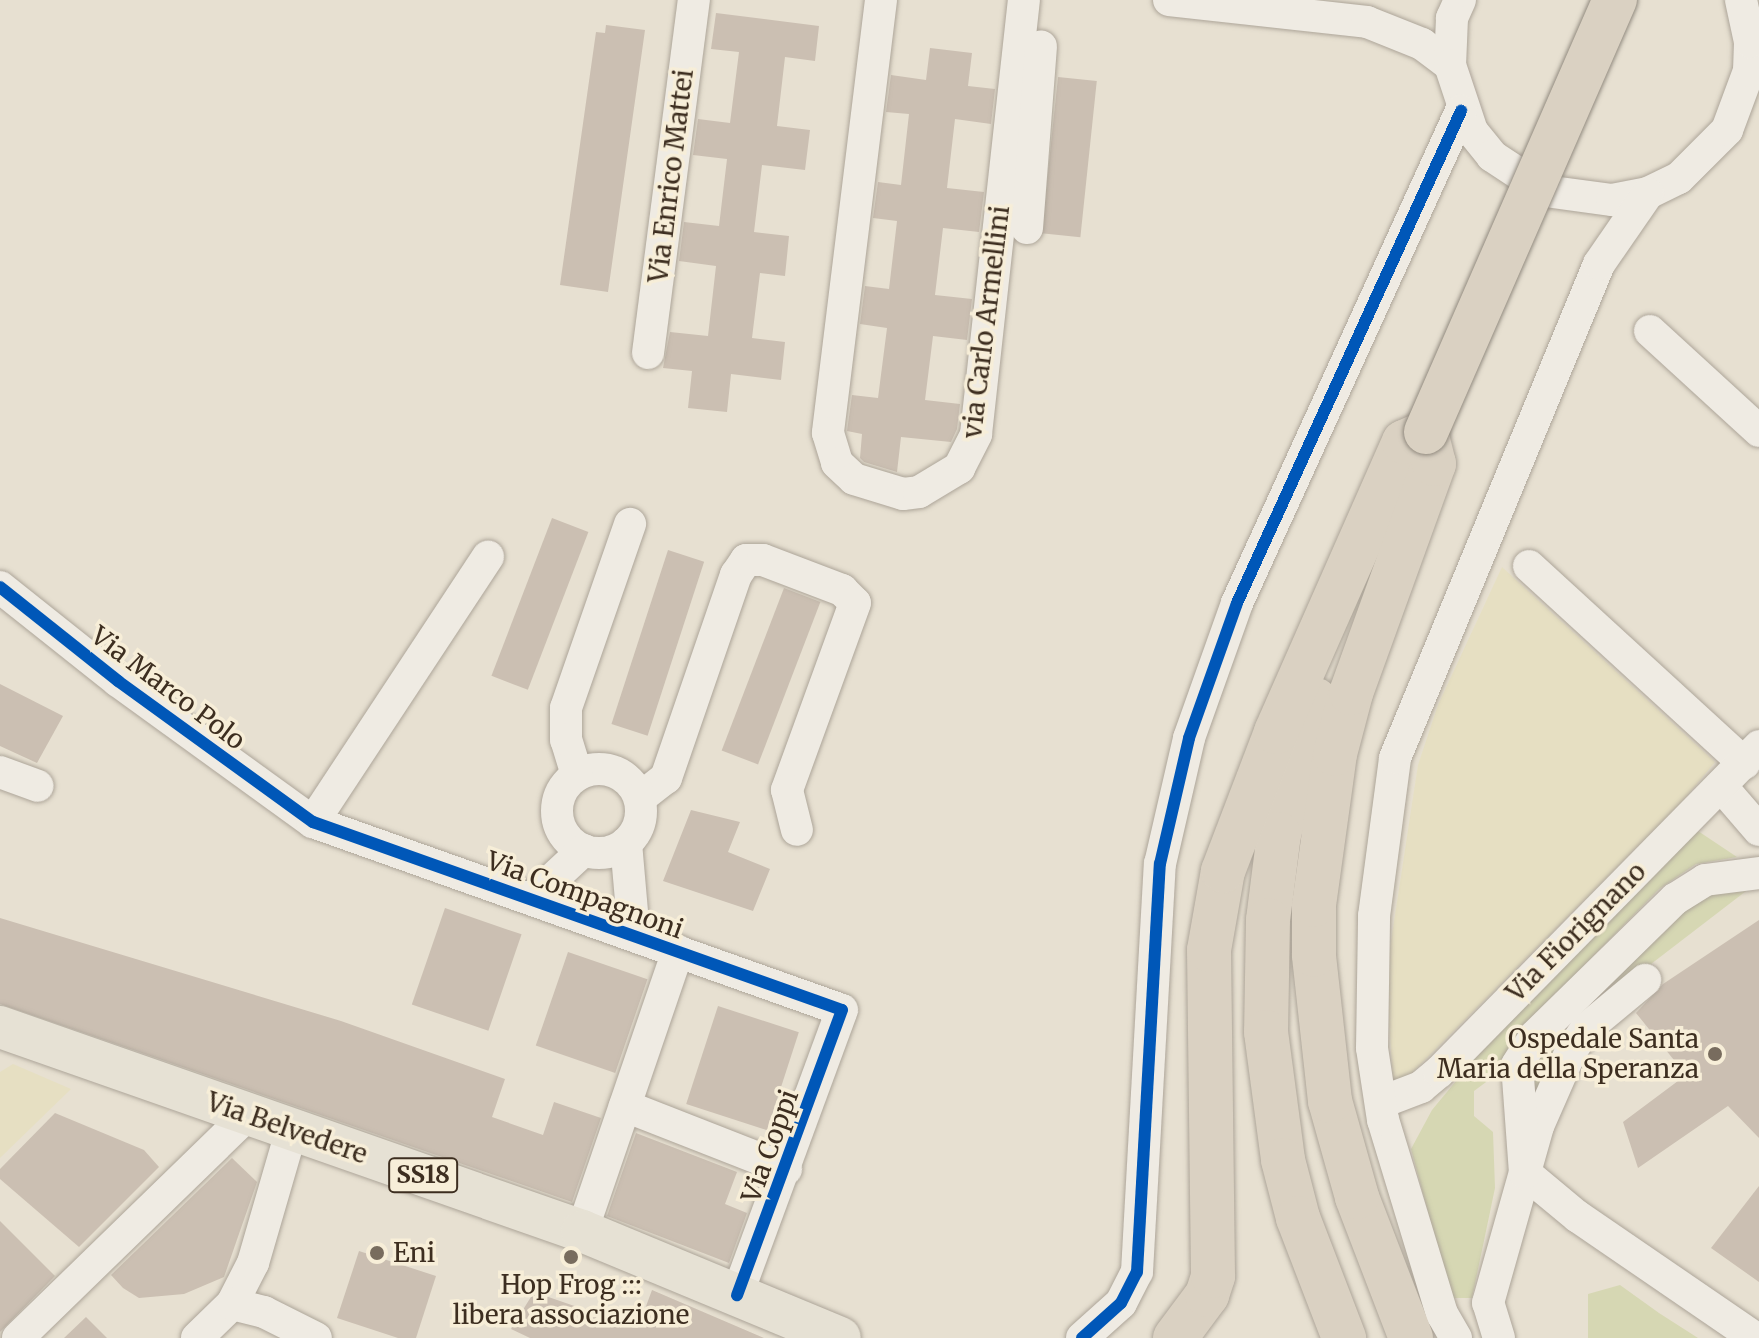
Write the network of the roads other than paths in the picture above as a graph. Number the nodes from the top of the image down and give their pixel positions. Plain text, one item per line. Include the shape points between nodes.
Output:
1 (694, 0) edge
2 (881, 0) edge
3 (1024, 0) edge
4 (1045, 0) edge
5 (1169, 0) edge
6 (1460, 0) edge
7 (1615, 0) edge
8 (1741, 0) edge
9 (1754, 55) edge
10 (1450, 65) junction
11 (1461, 111) junction
12 (1759, 126) edge
13 (1706, 157) junction
14 (1648, 193) junction
15 (1027, 228) dead end
16 (1650, 331) dead end
17 (648, 353) dead end
18 (1759, 431) edge
19 (1426, 432) junction
20 (630, 524) dead end
21 (488, 557) dead end
22 (1529, 566) dead end
23 (0, 587) edge
24 (1751, 755) edge
25 (0, 772) edge
26 (577, 775) junction
27 (38, 786) dead end
28 (1721, 786) junction
29 (640, 798) junction
30 (313, 822) junction
31 (797, 830) dead end
32 (1759, 830) edge
33 (626, 843) junction
34 (584, 850) junction
35 (1759, 873) edge
36 (531, 899) junction
37 (634, 935) junction
38 (678, 951) junction
39 (1645, 980) dead end
40 (842, 1010) joint
41 (0, 1027) edge
42 (625, 1106) junction
43 (1382, 1111) junction
44 (248, 1114) junction
45 (292, 1129) junction
46 (786, 1169) junction
47 (1525, 1173) junction
48 (582, 1231) junction
49 (737, 1295) junction
50 (232, 1304) junction
51 (18, 1338) edge
52 (197, 1338) edge
53 (316, 1338) edge
54 (840, 1338) edge
55 (1082, 1338) edge
56 (1175, 1338) edge
57 (1344, 1338) edge
58 (1411, 1338) edge
59 (1456, 1338) edge
60 (1499, 1338) edge
61 (1755, 1338) edge

1 - 17 street, Via Enrico Mattei
2 - 3 street, via Carlo Armellini via 828,433 837,463 854,479 903,494 919,492 959,468 976,434
4 - 15 street
5 - 10 street via 1367,22 1422,44
6 - 10 street via 1452,18
7 - 19 highway, bridge
8 - 9 street
9 - 13 street via 1742,99
10 - 11 street
11 - 14 street via 1492,156 1545,191 1612,200
11 - 55 street via 1237,603 1189,738 1160,864 1137,1272 1121,1303
12 - 13 street
13 - 14 street
14 - 43 street via 1599,264 1395,758 1374,916 1369,1001
16 - 18 street
19 - 56 highway via 1404,442 1300,673 1223,871 1208,973 1213,1276 1207,1295
19 - 57 highway via 1323,677 1279,834 1268,920 1266,1032 1274,1100 1298,1218
19 - 58 highway via 1434,464 1351,693 1335,754 1314,905 1314,955 1330,1101 1357,1197
20 - 26 street via 566,708 566,740
21 - 30 street
22 - 24 street
23 - 30 street, Via Marco Polo via 118,681
24 - 28 street, Via Fiorignano
25 - 27 street
26 - 29 street via 613,771
26 - 34 street via 560,796 557,810 568,839
28 - 32 street
28 - 43 street, Via Fiorignano via 1439,1072
29 - 31 street via 666,778 736,575 746,560 763,560 842,590 855,603 787,790
29 - 33 street via 641,815
30 - 36 street, Via Compagnoni
33 - 34 street via 613,850
33 - 37 street
34 - 36 street
35 - 47 street via 1705,880 1675,899 1535,1036 1517,1065
36 - 37 street, Via Compagnoni
37 - 38 street, Via Compagnoni
38 - 40 street, Via Compagnoni
38 - 42 street
39 - 47 street via 1586,1029 1571,1051 1538,1126
40 - 46 street, Via Coppi
41 - 44 main road, Via Belvedere / SS18
42 - 46 street
42 - 48 street
43 - 59 street via 1442,1314
44 - 45 main road, Via Belvedere / SS18
44 - 51 street
45 - 48 main road, Via Belvedere / SS18
45 - 50 street via 253,1263
46 - 49 street, Via Coppi
47 - 60 street via 1488,1303
47 - 61 street via 1578,1217
48 - 49 main road, Via Belvedere / SS18
49 - 54 main road, Via Belvedere / SS18
50 - 52 street
50 - 53 street via 264,1312

